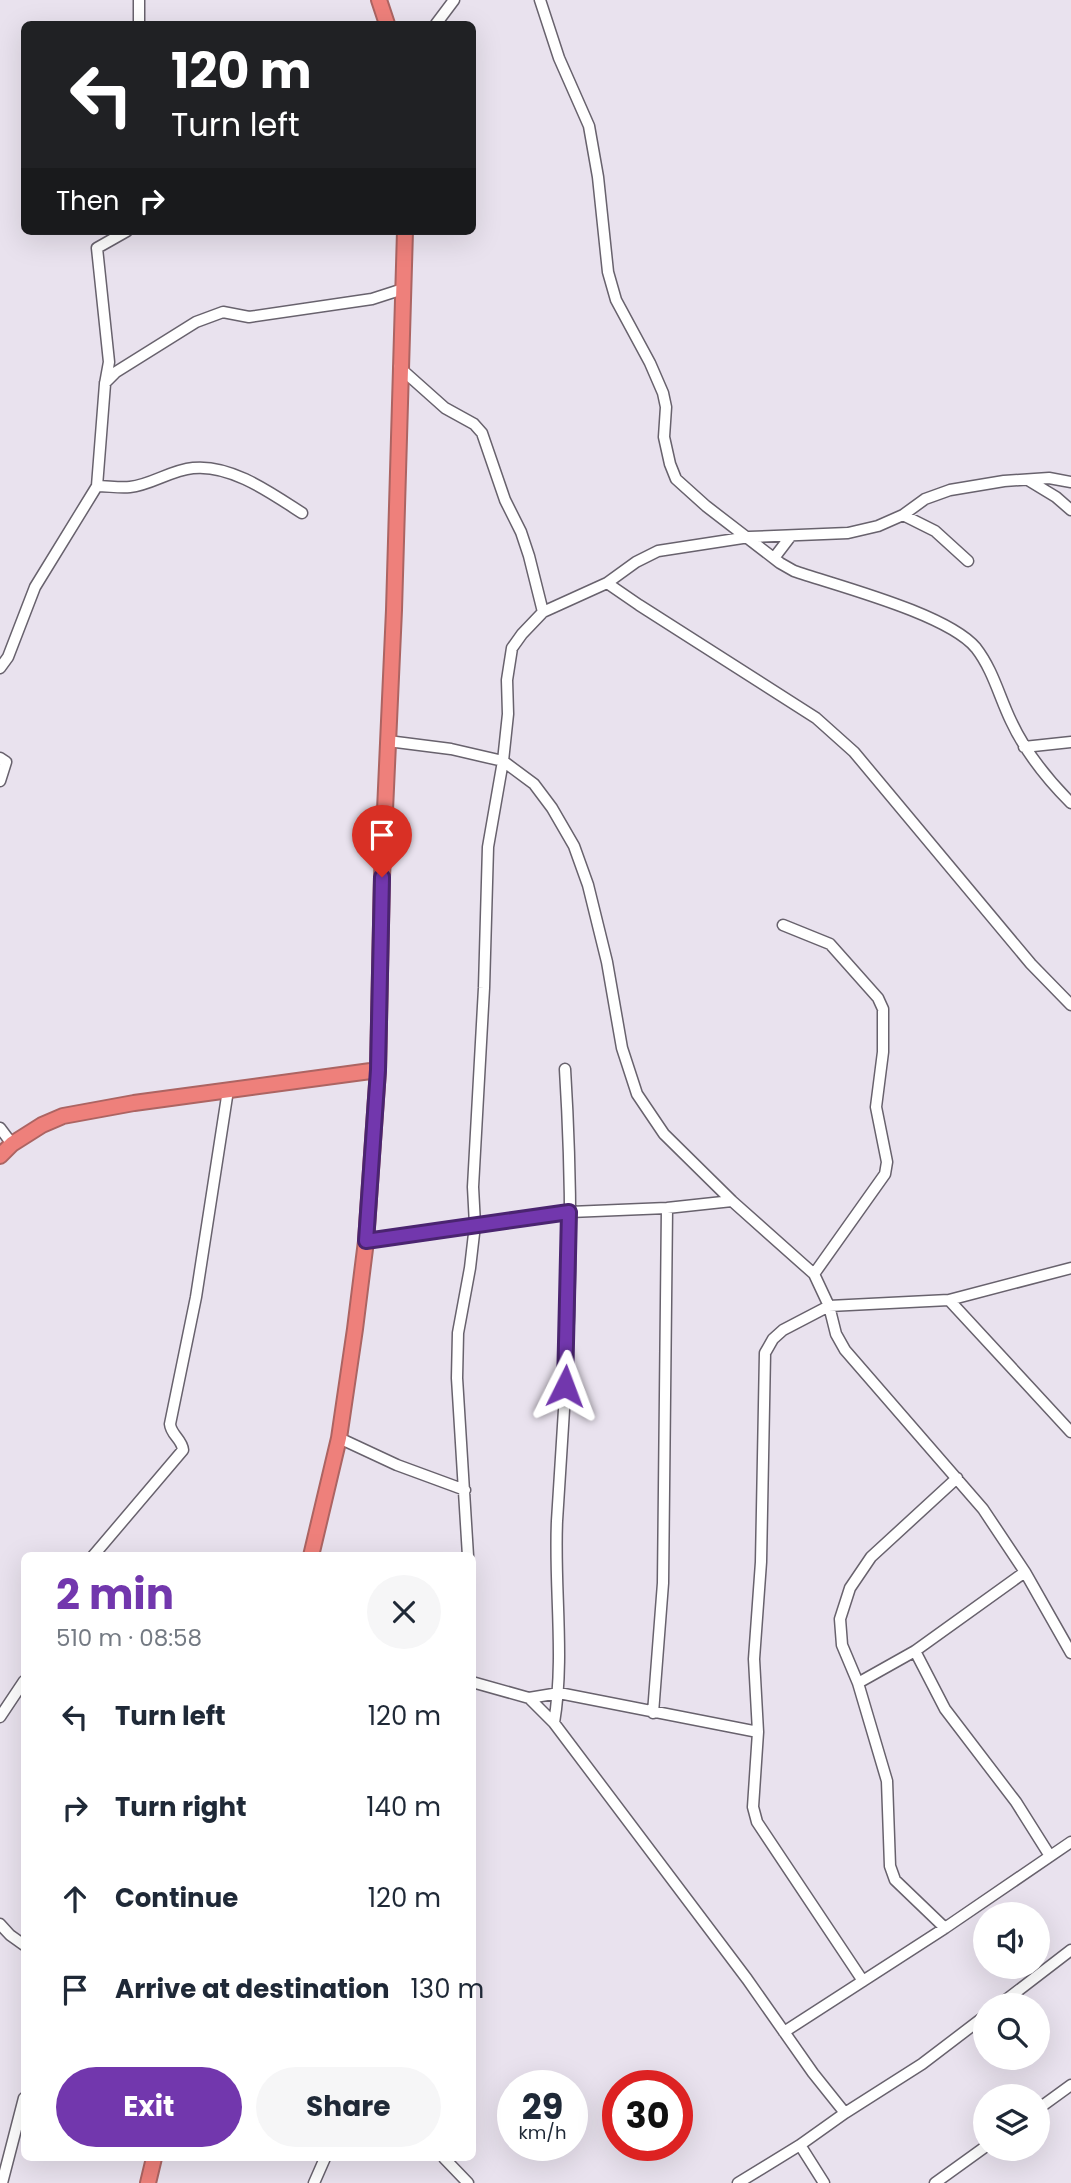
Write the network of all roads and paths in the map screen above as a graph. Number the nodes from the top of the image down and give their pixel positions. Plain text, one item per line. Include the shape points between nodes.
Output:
1 (139, 0) edge
2 (379, 0) edge
3 (454, 0) edge
4 (540, 0) edge
5 (139, 21) edge
6 (386, 21) edge
7 (438, 21) edge
8 (120, 235) edge
9 (405, 235) edge
10 (402, 289) junction
11 (399, 367) junction
12 (105, 384) junction
13 (1027, 480) junction
14 (1071, 482) edge
15 (97, 486) junction
16 (1071, 510) edge
17 (302, 513) dead end
18 (903, 515) junction
19 (749, 537) junction
20 (790, 537) junction
21 (774, 558) junction
22 (968, 561) dead end
23 (607, 583) junction
24 (543, 612) junction
25 (0, 668) edge
26 (388, 741) junction
27 (1071, 742) edge
28 (1024, 747) junction
29 (0, 758) edge
30 (503, 761) junction
31 (0, 781) edge
32 (1071, 803) edge
33 (783, 925) dead end
34 (1071, 1005) edge
35 (565, 1069) dead end
36 (378, 1070) junction
37 (228, 1090) junction
38 (0, 1128) edge
39 (12, 1144) junction
40 (0, 1156) edge
41 (732, 1201) junction
42 (667, 1208) junction
43 (569, 1212) junction
44 (475, 1225) junction
45 (366, 1241) junction
46 (1071, 1268) edge
47 (814, 1274) junction
48 (949, 1300) junction
49 (829, 1306) junction
50 (1071, 1432) edge
51 (339, 1438) junction
52 (957, 1478) junction
53 (466, 1490) junction
54 (96, 1552) edge
55 (312, 1552) edge
56 (468, 1552) edge
57 (1025, 1572) junction
58 (915, 1651) junction
59 (1071, 1653) edge
60 (476, 1683) edge
61 (858, 1683) junction
62 (21, 1686) edge
63 (559, 1693) junction
64 (529, 1698) junction
65 (653, 1713) junction
66 (0, 1717) edge
67 (554, 1723) junction
68 (758, 1732) junction
69 (1071, 1842) edge
70 (1050, 1856) junction
71 (0, 1924) edge
72 (945, 1928) junction
73 (21, 1943) edge
74 (1071, 1950) edge
75 (863, 1981) junction
76 (1015, 1993) edge
77 (973, 2024) edge
78 (784, 2032) junction
79 (1071, 2085) edge
80 (1050, 2100) edge
81 (21, 2110) edge
82 (845, 2113) junction
83 (800, 2145) junction
84 (973, 2156) edge
85 (153, 2161) edge
86 (324, 2161) edge
87 (447, 2161) edge
88 (2, 2183) edge
89 (148, 2183) edge
90 (314, 2183) edge
91 (468, 2183) edge
92 (738, 2183) edge
93 (824, 2183) edge
94 (935, 2183) edge

1 - 5 street
2 - 6 highway
3 - 7 street
4 - 19 street via 589,126 608,272 616,300 663,393 670,464 676,479
8 - 12 street via 97,248 109,362
9 - 10 highway
10 - 11 highway
10 - 12 street via 372,299 249,317 223,313 196,322 116,372
11 - 24 street via 482,433 521,532
11 - 26 highway
12 - 15 street
13 - 14 street
13 - 16 street
13 - 18 street via 950,490 925,499
15 - 17 street via 131,487 191,468 208,468 246,481
15 - 25 street via 35,587
18 - 20 street via 848,533
18 - 22 street via 935,531
19 - 20 street
19 - 21 street
19 - 23 street via 658,551
20 - 21 street
21 - 28 street via 794,571 930,617 957,631 975,647 996,681
23 - 24 street
23 - 34 street via 826,726 854,752 1031,964
24 - 30 street via 512,648
26 - 30 street
26 - 36 highway
27 - 28 street
28 - 32 street
29 - 31 street via 6,762
30 - 41 street via 534,784 574,846 588,885 622,1048 637,1094 664,1134
30 - 44 street via 488,847
33 - 47 street via 830,944 883,1009 876,1107 887,1162 885,1174
35 - 43 street
36 - 37 highway
36 - 45 highway
37 - 39 highway via 63,1116
37 - 54 street via 170,1424 183,1450
38 - 39 street
39 - 40 highway
41 - 42 street
41 - 47 street
42 - 43 street
42 - 65 street via 663,1583
43 - 44 street
43 - 63 street via 567,1359 557,1525
44 - 45 street
44 - 53 street via 458,1333
45 - 51 highway
46 - 48 street
47 - 49 street
48 - 49 street
48 - 50 street
49 - 52 street via 845,1350
49 - 68 street via 783,1330 765,1353 754,1658
51 - 53 street
51 - 55 highway
52 - 57 street
52 - 61 street via 871,1557 850,1588 841,1619 842,1646
53 - 56 street
57 - 58 street
57 - 59 street
58 - 61 street
58 - 70 street via 945,1709 1016,1802
60 - 64 street
61 - 72 street via 887,1781 890,1866 895,1880
62 - 66 street
63 - 64 street
63 - 65 street
63 - 67 street
64 - 67 street
65 - 68 street
67 - 78 street
68 - 75 street via 753,1807 757,1822
69 - 70 street
70 - 72 street
71 - 73 street
72 - 75 street
74 - 76 street
75 - 78 street
77 - 82 street via 922,2064
78 - 82 street
79 - 80 street
81 - 88 street
82 - 83 street
83 - 92 street
83 - 93 street
84 - 94 street
85 - 89 highway
86 - 90 street
87 - 91 street

